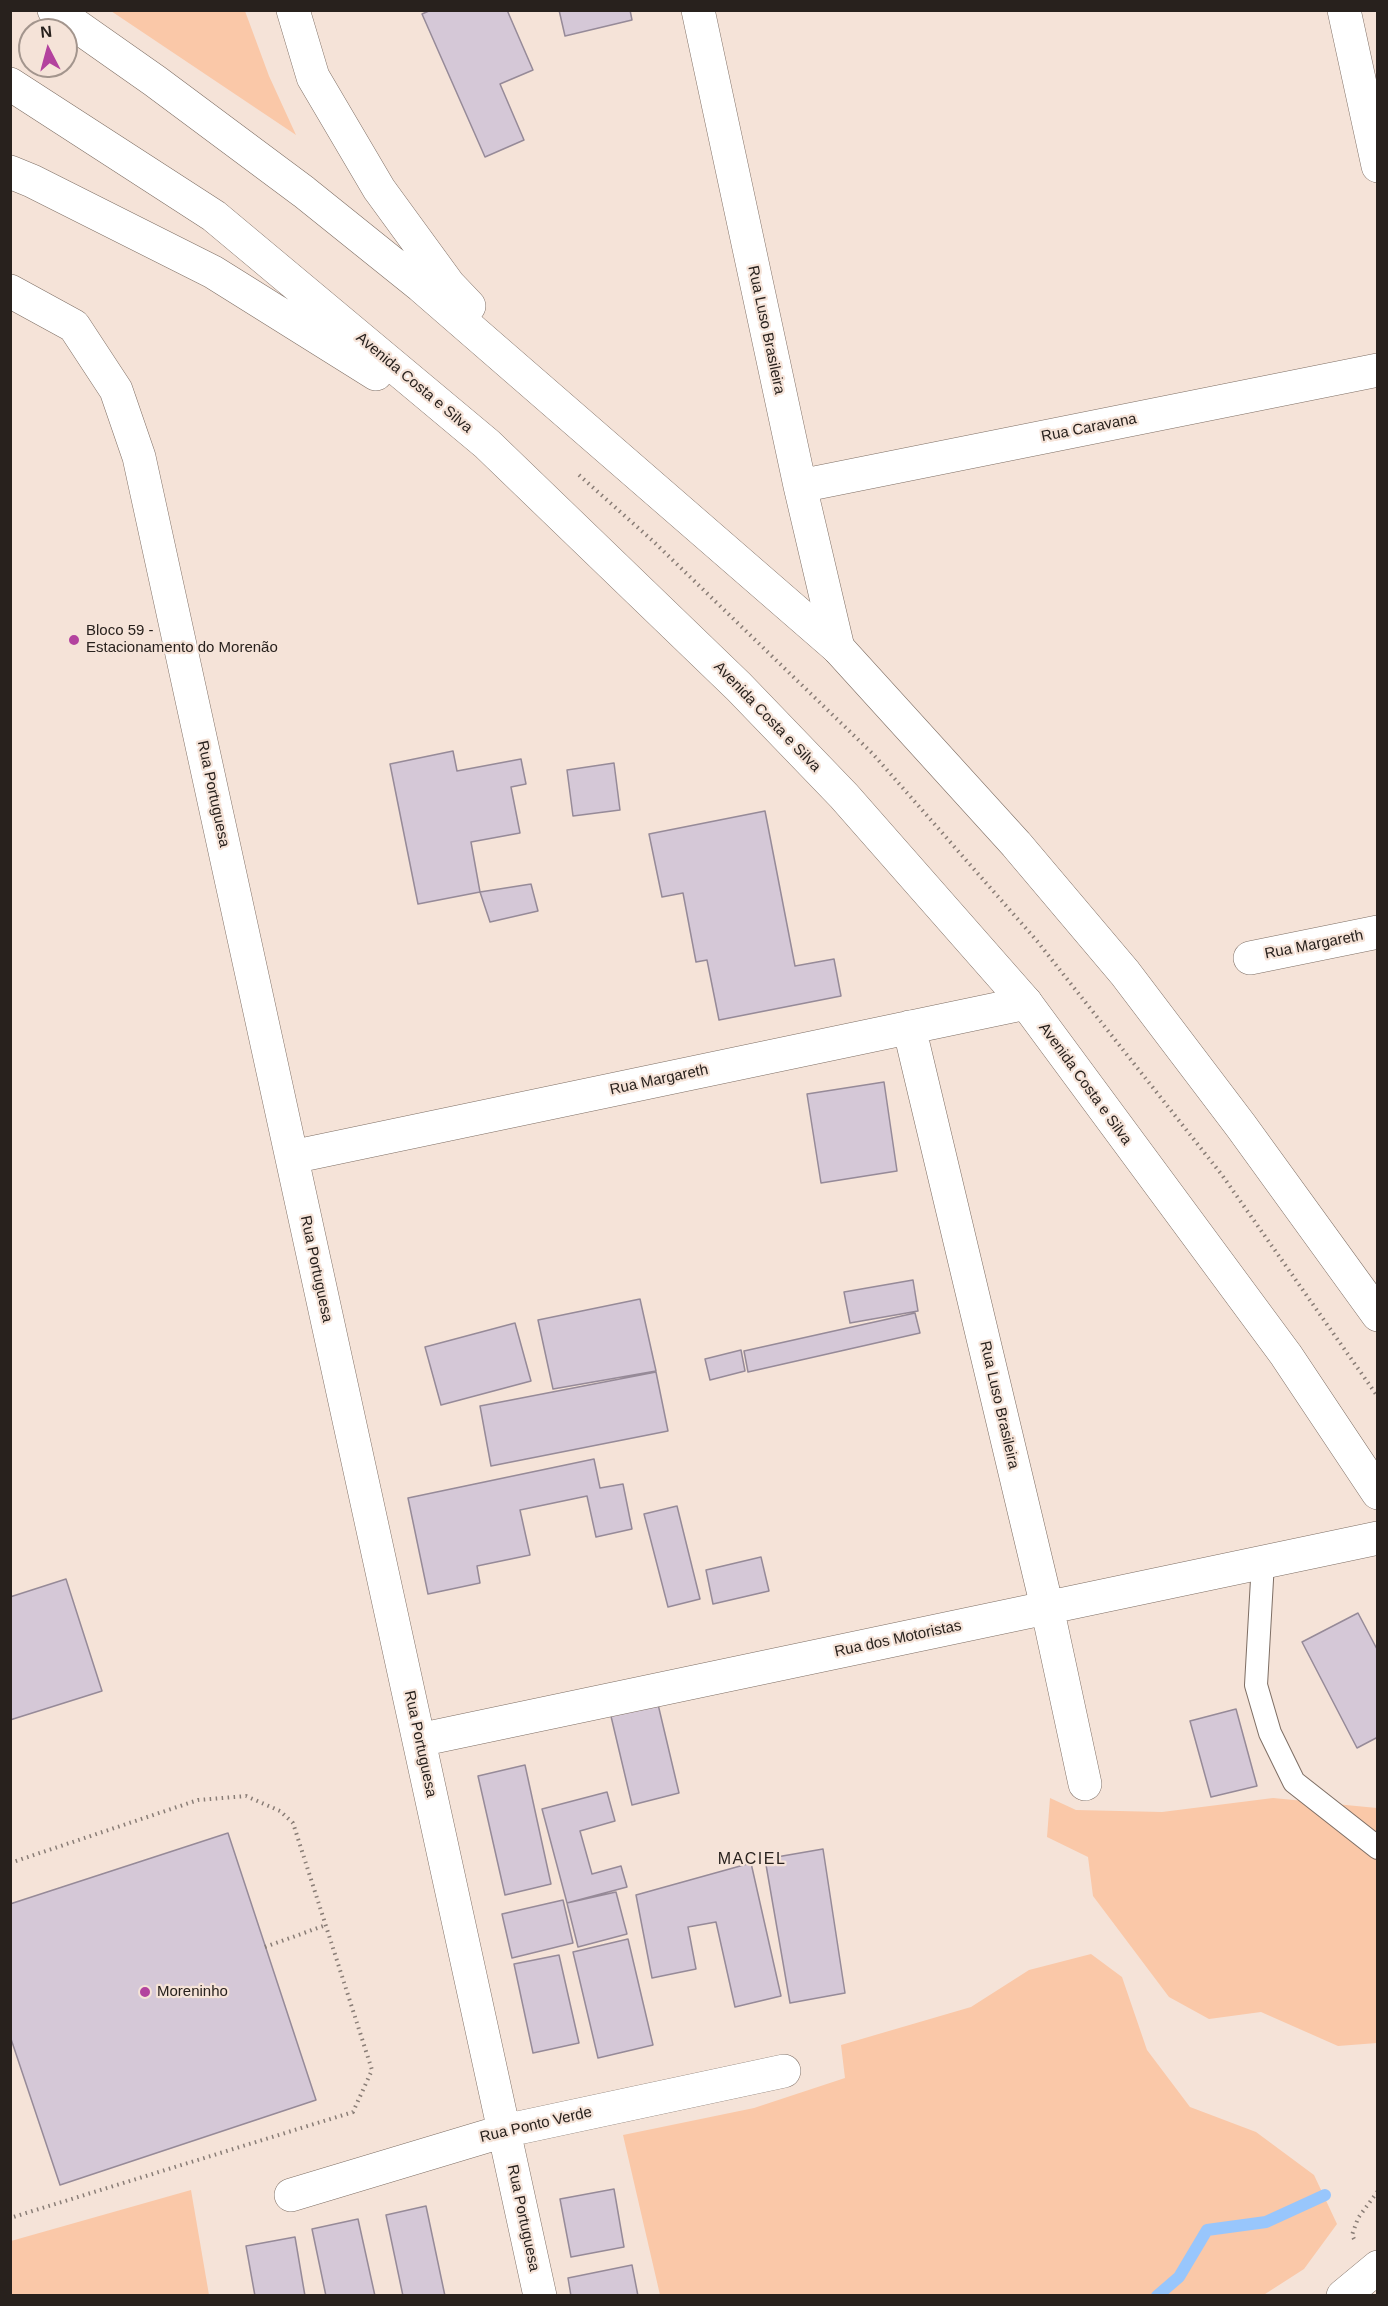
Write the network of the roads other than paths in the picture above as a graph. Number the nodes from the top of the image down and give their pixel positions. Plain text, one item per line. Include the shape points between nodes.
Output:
1 (54, 10) edge
2 (293, 10) edge
3 (698, 10) edge
4 (1344, 10) edge
5 (10, 84) edge
6 (1377, 166) edge
7 (10, 172) edge
8 (10, 291) edge
9 (1377, 370) edge
10 (571, 414) junction
11 (488, 444) junction
12 (800, 486) junction
13 (838, 648) junction
14 (1377, 932) edge
15 (1250, 958) dead end
16 (1026, 1003) junction
17 (909, 1027) junction
18 (292, 1157) junction
19 (1377, 1314) edge
20 (1377, 1493) edge
21 (1377, 1538) edge
22 (1263, 1562) junction
23 (1047, 1607) junction
24 (419, 1740) junction
25 (1084, 1784) dead end
26 (1377, 1848) edge
27 (784, 2071) dead end
28 (504, 2131) junction
29 (291, 2195) dead end
30 (1377, 2267) edge
31 (540, 2295) edge
32 (1343, 2295) edge

1 - 10 street via 304,192
2 - 10 street via 313,77 379,189 449,285
3 - 12 street, Rua Luso Brasileira
4 - 6 street
5 - 11 street, Avenida Costa e Silva via 214,216
7 - 11 street via 213,272
8 - 18 street, Rua Portuguesa via 74,326 116,390 139,457
9 - 12 street, Rua Caravana
10 - 13 street
11 - 16 street, Avenida Costa e Silva via 739,687 844,796
12 - 13 street, Rua Luso Brasileira
13 - 19 street via 1016,844 1125,973
14 - 15 street, Rua Margareth
16 - 17 street, Rua Margareth
16 - 20 street, Avenida Costa e Silva via 1286,1355
17 - 18 street, Rua Margareth
17 - 23 street, Rua Luso Brasileira
18 - 24 street, Rua Portuguesa
21 - 22 street, Rua dos Motoristas
22 - 23 street, Rua dos Motoristas
22 - 26 lane via 1256,1684 1270,1733 1294,1782
23 - 24 street, Rua dos Motoristas
23 - 25 street, Rua Luso Brasileira
24 - 28 street, Rua Portuguesa
27 - 28 street, Rua Ponto Verde
28 - 29 street, Rua Ponto Verde
28 - 31 street, Rua Portuguesa
30 - 32 street

